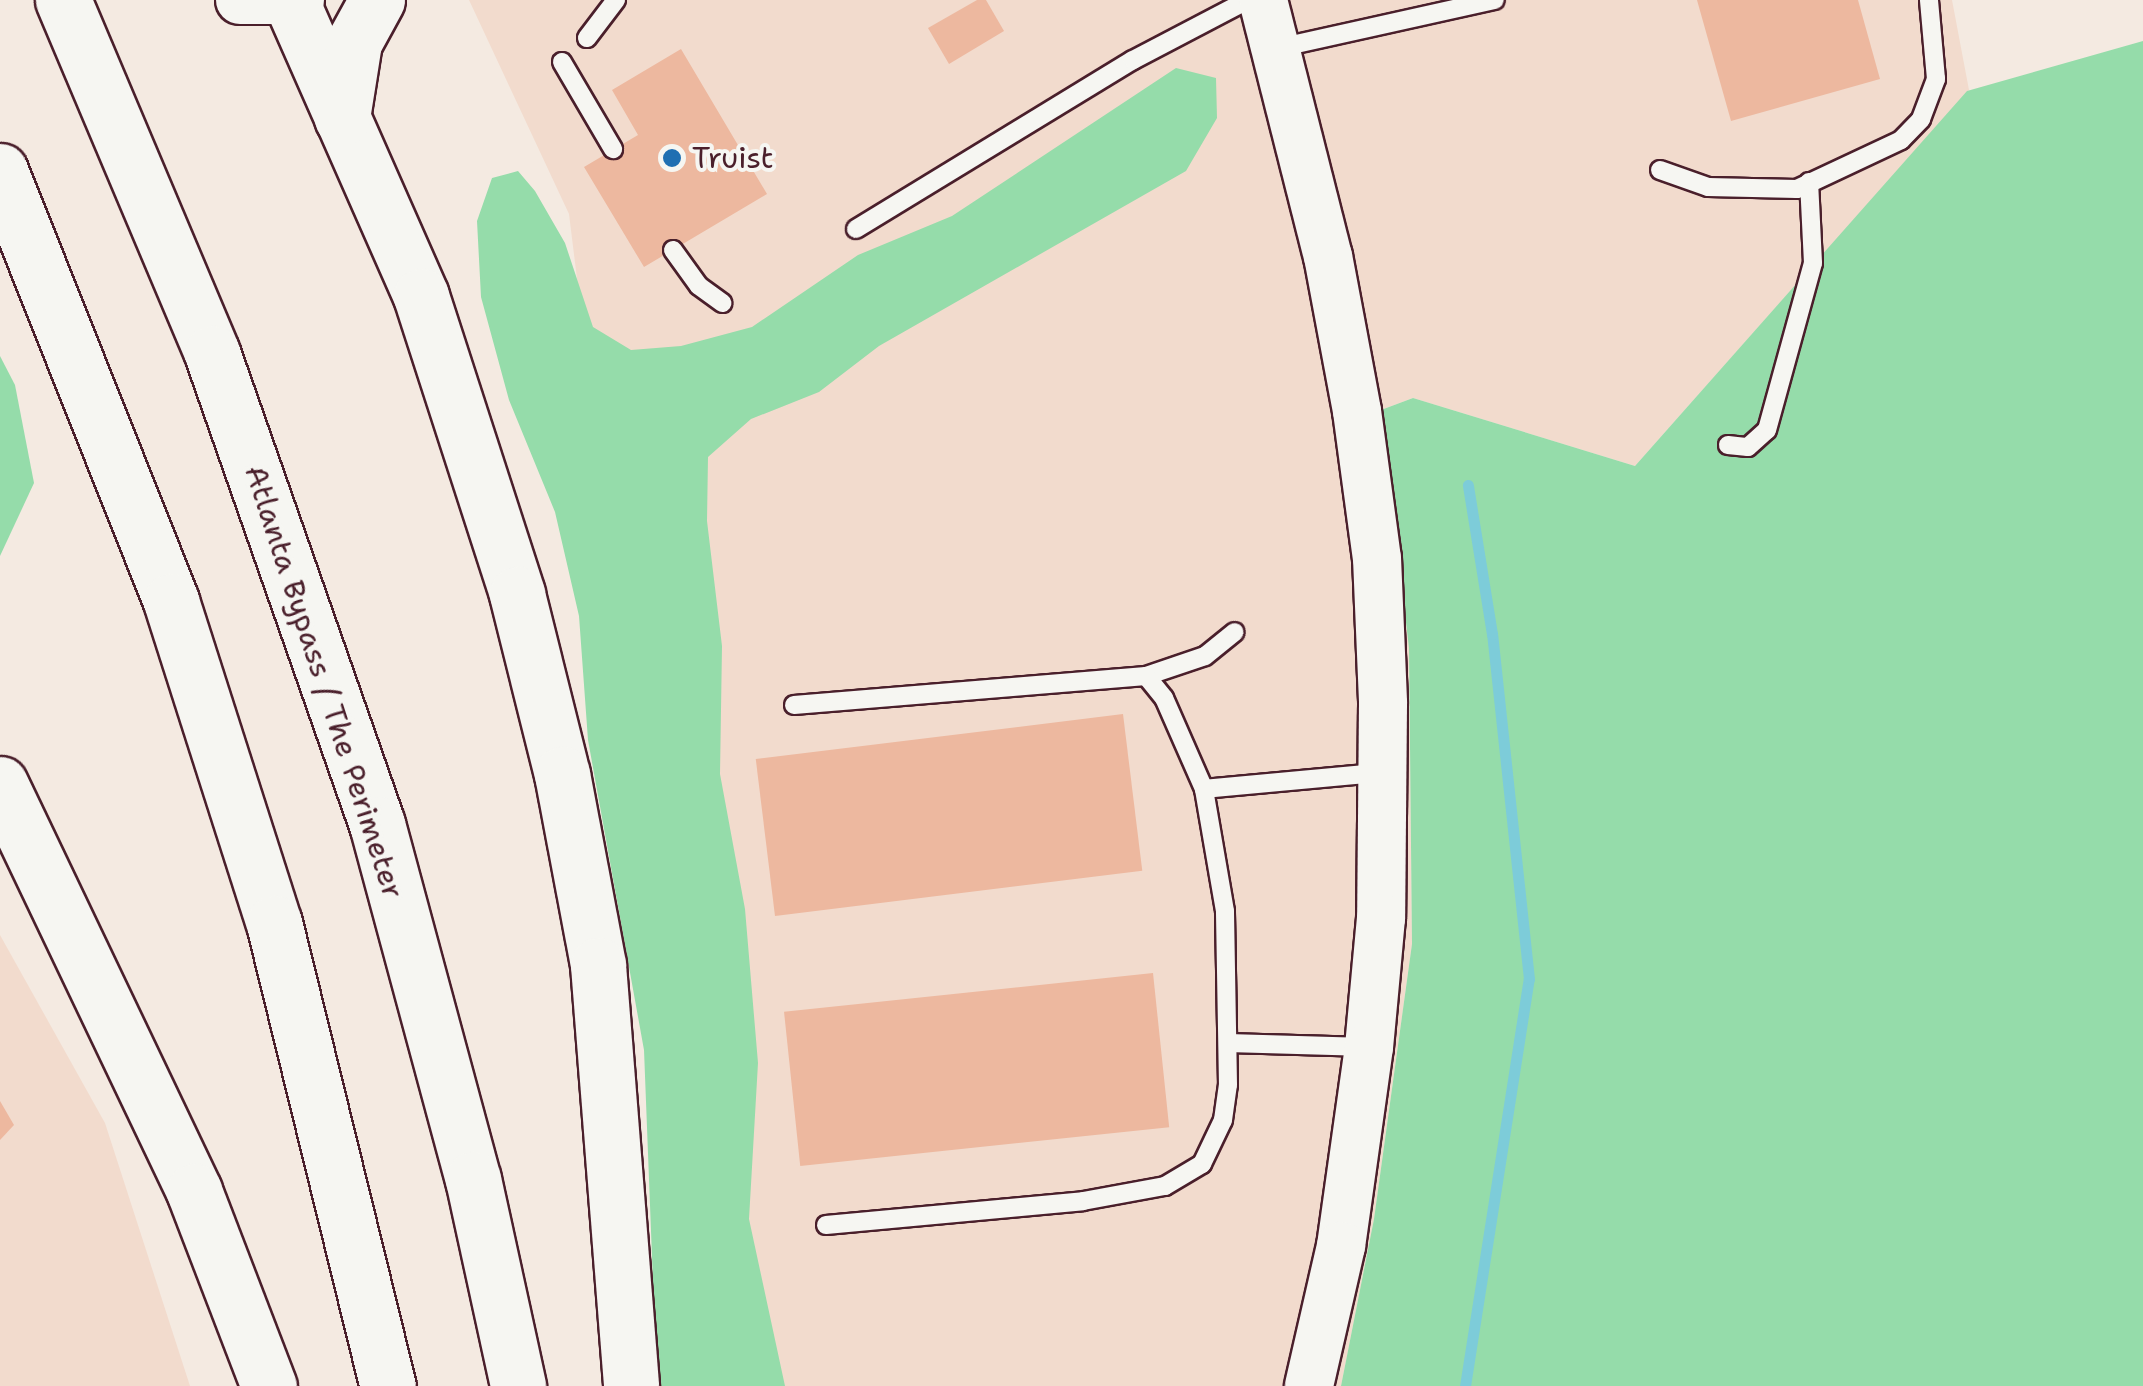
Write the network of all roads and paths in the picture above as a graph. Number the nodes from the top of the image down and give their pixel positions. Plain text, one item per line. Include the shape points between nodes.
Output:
1 (63, 0) edge
2 (240, 0) edge
3 (300, 0) edge
4 (376, 0) edge
5 (616, 0) edge
6 (1248, 0) edge
7 (1264, 0) edge
8 (1495, 0) edge
9 (1930, 0) edge
10 (291, 1) edge
11 (587, 38) dead end
12 (1277, 48) junction
13 (562, 62) dead end
14 (342, 118) junction
15 (613, 150) dead end
16 (1660, 170) dead end
17 (0, 171) edge
18 (1809, 182) junction
19 (856, 230) dead end
20 (673, 250) dead end
21 (722, 303) dead end
22 (1728, 445) dead end
23 (1235, 632) dead end
24 (1146, 676) junction
25 (794, 705) dead end
26 (1385, 773) junction
27 (0, 784) edge
28 (1204, 790) junction
29 (1228, 1043) junction
30 (1369, 1047) junction
31 (826, 1225) dead end
32 (269, 1386) edge
33 (388, 1386) edge
34 (518, 1386) edge
35 (631, 1386) edge
36 (1309, 1386) edge

1 - 34 highway, Atlanta Bypass / The Perimeter via 212,353 376,824 473,1179
2 - 10 main road
3 - 10 main road
4 - 14 highway via 354,42
5 - 11 lane
6 - 19 lane via 1134,60
7 - 12 main road
8 - 12 lane
9 - 18 lane via 1936,80 1921,118 1871,158
10 - 14 highway
12 - 26 main road via 1328,256 1357,411 1378,558
13 - 15 lane
14 - 35 highway via 421,296 517,594 562,774 598,965
16 - 18 lane via 1749,192
17 - 33 highway via 171,601 268,904
18 - 22 lane via 1813,263 1767,430 1748,447
20 - 21 lane via 699,286
23 - 24 lane via 1205,656
24 - 25 lane
24 - 28 lane via 1164,698
26 - 28 lane
26 - 30 main road
27 - 32 highway via 194,1192
28 - 29 lane via 1225,911
29 - 30 lane
29 - 31 lane via 1223,1120 1202,1164 1165,1186 1083,1201
30 - 36 main road via 1342,1246

